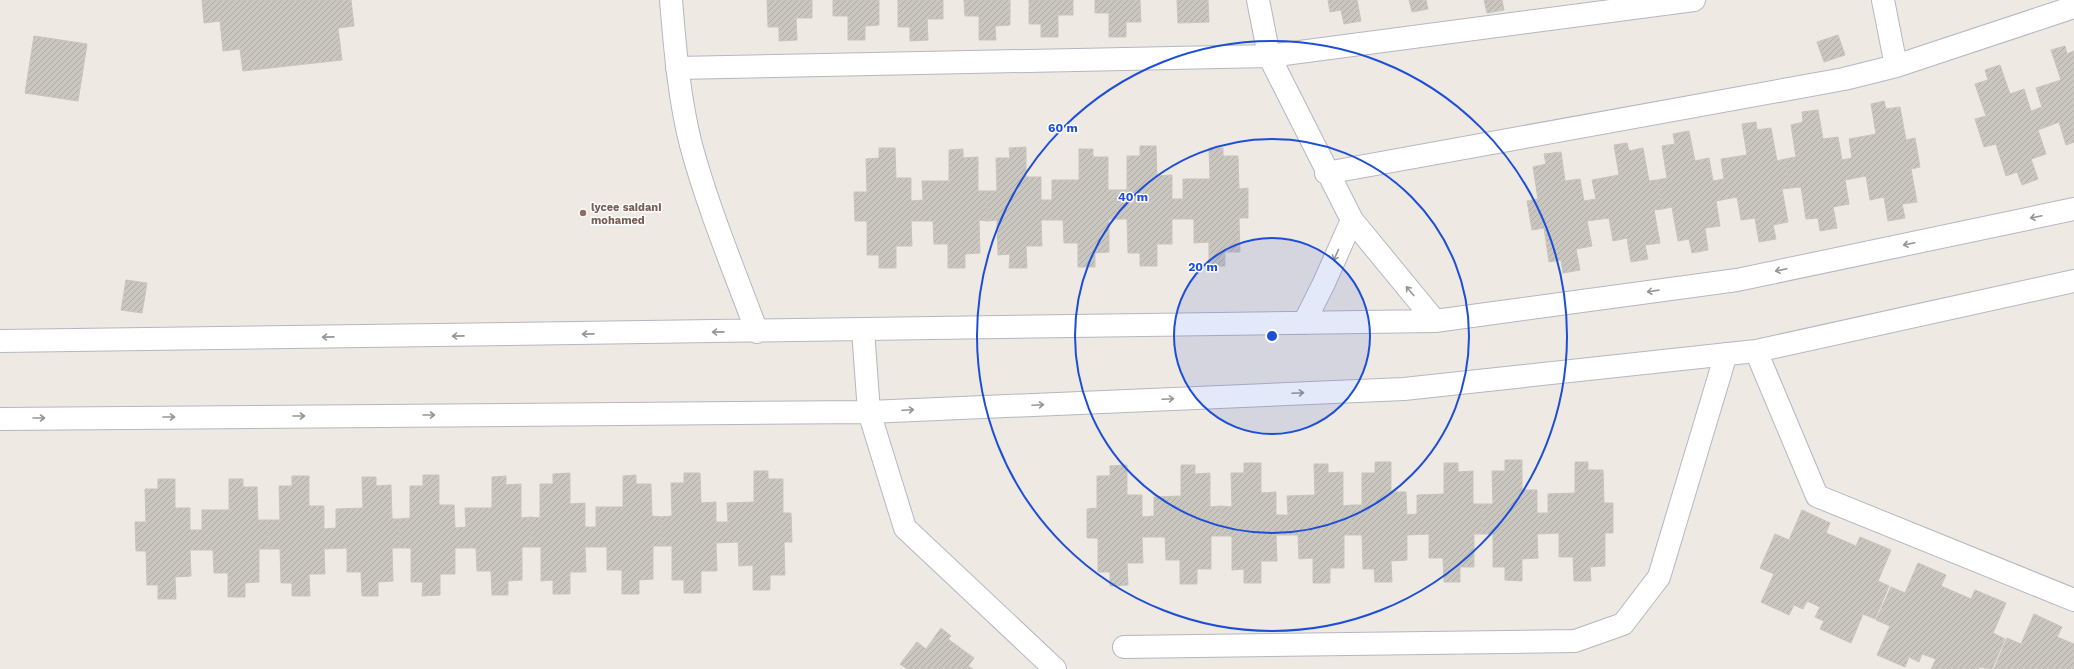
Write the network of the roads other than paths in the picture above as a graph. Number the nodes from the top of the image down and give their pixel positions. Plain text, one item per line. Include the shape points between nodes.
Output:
1 (671, 0) edge
2 (1258, 0) edge
3 (1694, 0) edge
4 (1882, 0) edge
5 (2074, 7) edge
6 (1269, 56) junction
7 (1896, 66) junction
8 (677, 68) junction
9 (1326, 173) junction
10 (2074, 209) edge
11 (1352, 220) junction
12 (2074, 281) edge
13 (1435, 320) junction
14 (1304, 323) junction
15 (863, 330) junction
16 (757, 332) junction
17 (0, 341) edge
18 (1756, 351) junction
19 (1726, 354) junction
20 (869, 412) junction
21 (0, 419) edge
22 (2074, 600) edge
23 (1124, 647) dead end
24 (1055, 669) edge

1 - 8 street
2 - 6 street
3 - 6 street
4 - 7 street
5 - 7 street
6 - 8 street
6 - 9 street
7 - 9 street via 1794,90
8 - 16 street via 693,151
9 - 11 street
10 -> 13 street via 1737,280
13 -> 11 street
11 -> 14 street
12 - 18 street
13 - 14 street
14 - 15 street
15 - 16 street
15 - 20 street
16 -> 17 street
18 - 19 street
18 - 22 street via 1817,496
20 -> 19 street via 1404,388
19 - 23 street via 1659,577 1623,624 1575,641
21 -> 20 street
20 - 24 street via 905,528

